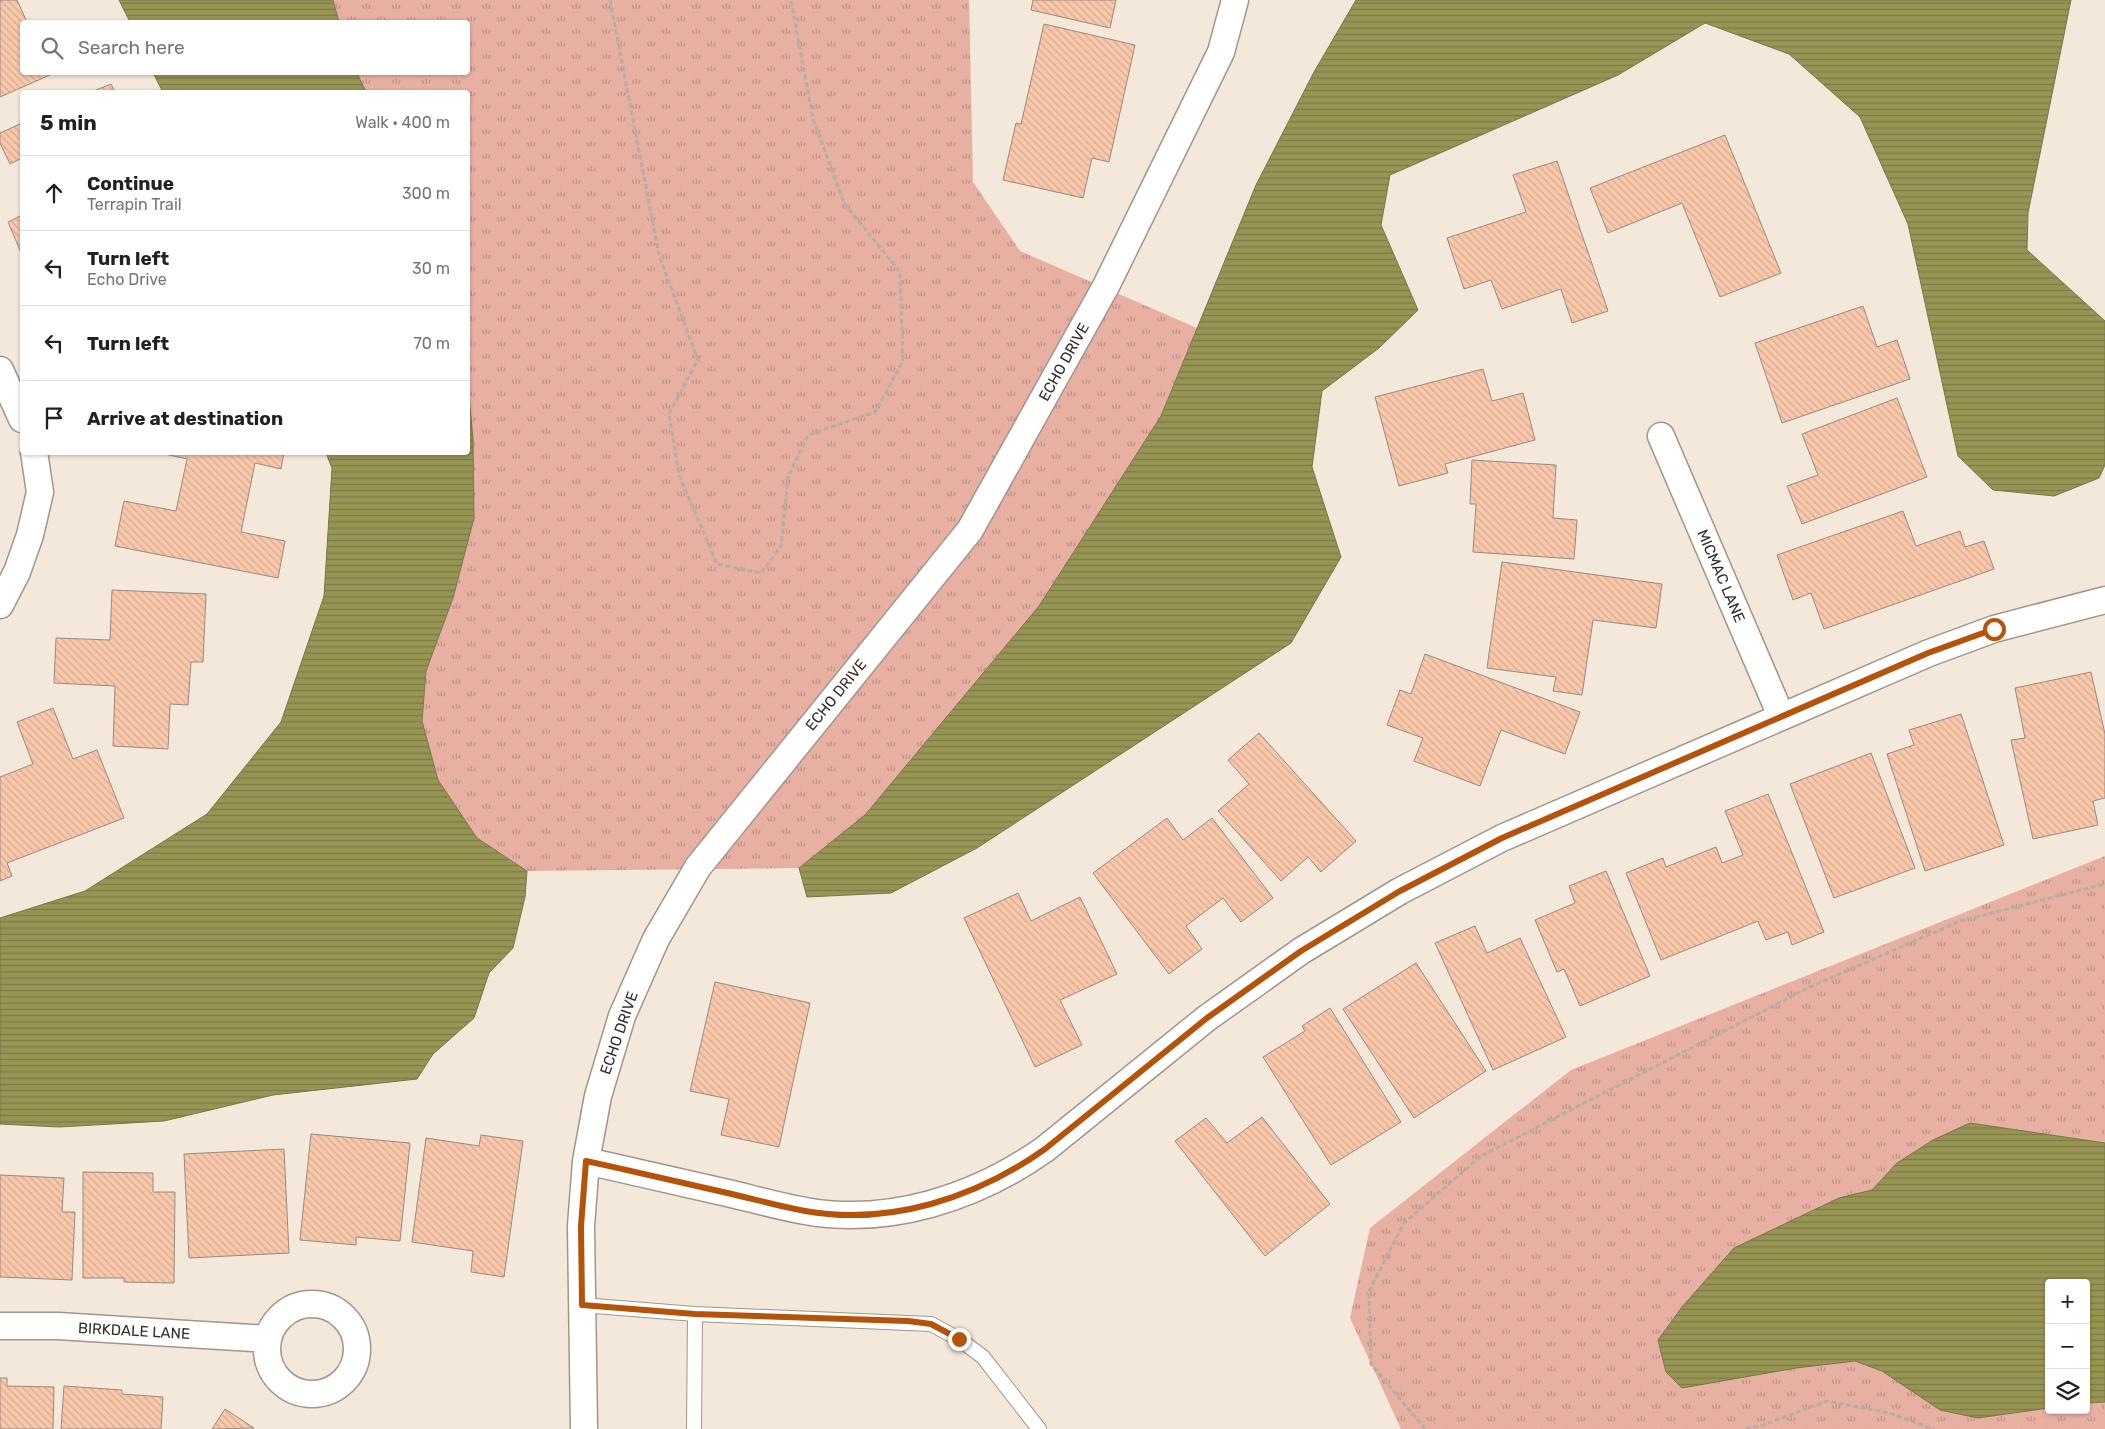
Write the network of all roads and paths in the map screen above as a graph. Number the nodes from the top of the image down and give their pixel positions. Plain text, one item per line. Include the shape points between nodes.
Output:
1 (610, 0) edge
2 (791, 0) edge
3 (1235, 0) edge
4 (0, 370) edge
5 (20, 415) edge
6 (1661, 436) dead end
7 (34, 455) edge
8 (2105, 600) edge
9 (0, 605) edge
10 (1781, 716) junction
11 (2105, 884) edge
12 (586, 1161) junction
13 (582, 1305) junction
14 (695, 1314) junction
15 (0, 1326) edge
16 (268, 1339) dead end
17 (584, 1429) edge
18 (694, 1429) edge
19 (1039, 1429) edge
20 (1425, 1429) edge
21 (1746, 1429) edge
22 (1934, 1429) edge

1 - 2 path via 659,255 698,360 669,414 679,475 717,564 761,573 780,546 788,476 808,435 875,412 903,361 900,272 844,203 813,119
3 - 12 street, ECHO DRIVE via 1221,52 1106,286 970,530 698,867 656,939 622,1016 598,1096
4 - 5 street
6 - 10 street, MICMAC LANE
7 - 9 street via 40,492 23,554
8 - 10 street via 1994,629 1928,653
10 - 12 street via 1502,838 1400,891 1301,951 1207,1018 1045,1149 979,1188 907,1210 856,1214 806,1211
11 - 20 path via 1951,925 1808,988 1481,1156 1404,1223 1369,1290 1371,1364
12 - 13 street, ECHO DRIVE via 581,1226
13 - 14 lane
13 - 17 street, ECHO DRIVE
14 - 18 lane
14 - 19 lane via 931,1324 983,1357
15 - 16 street, BIRKDALE LANE via 58,1326
21 - 22 path via 1827,1401 1888,1413

